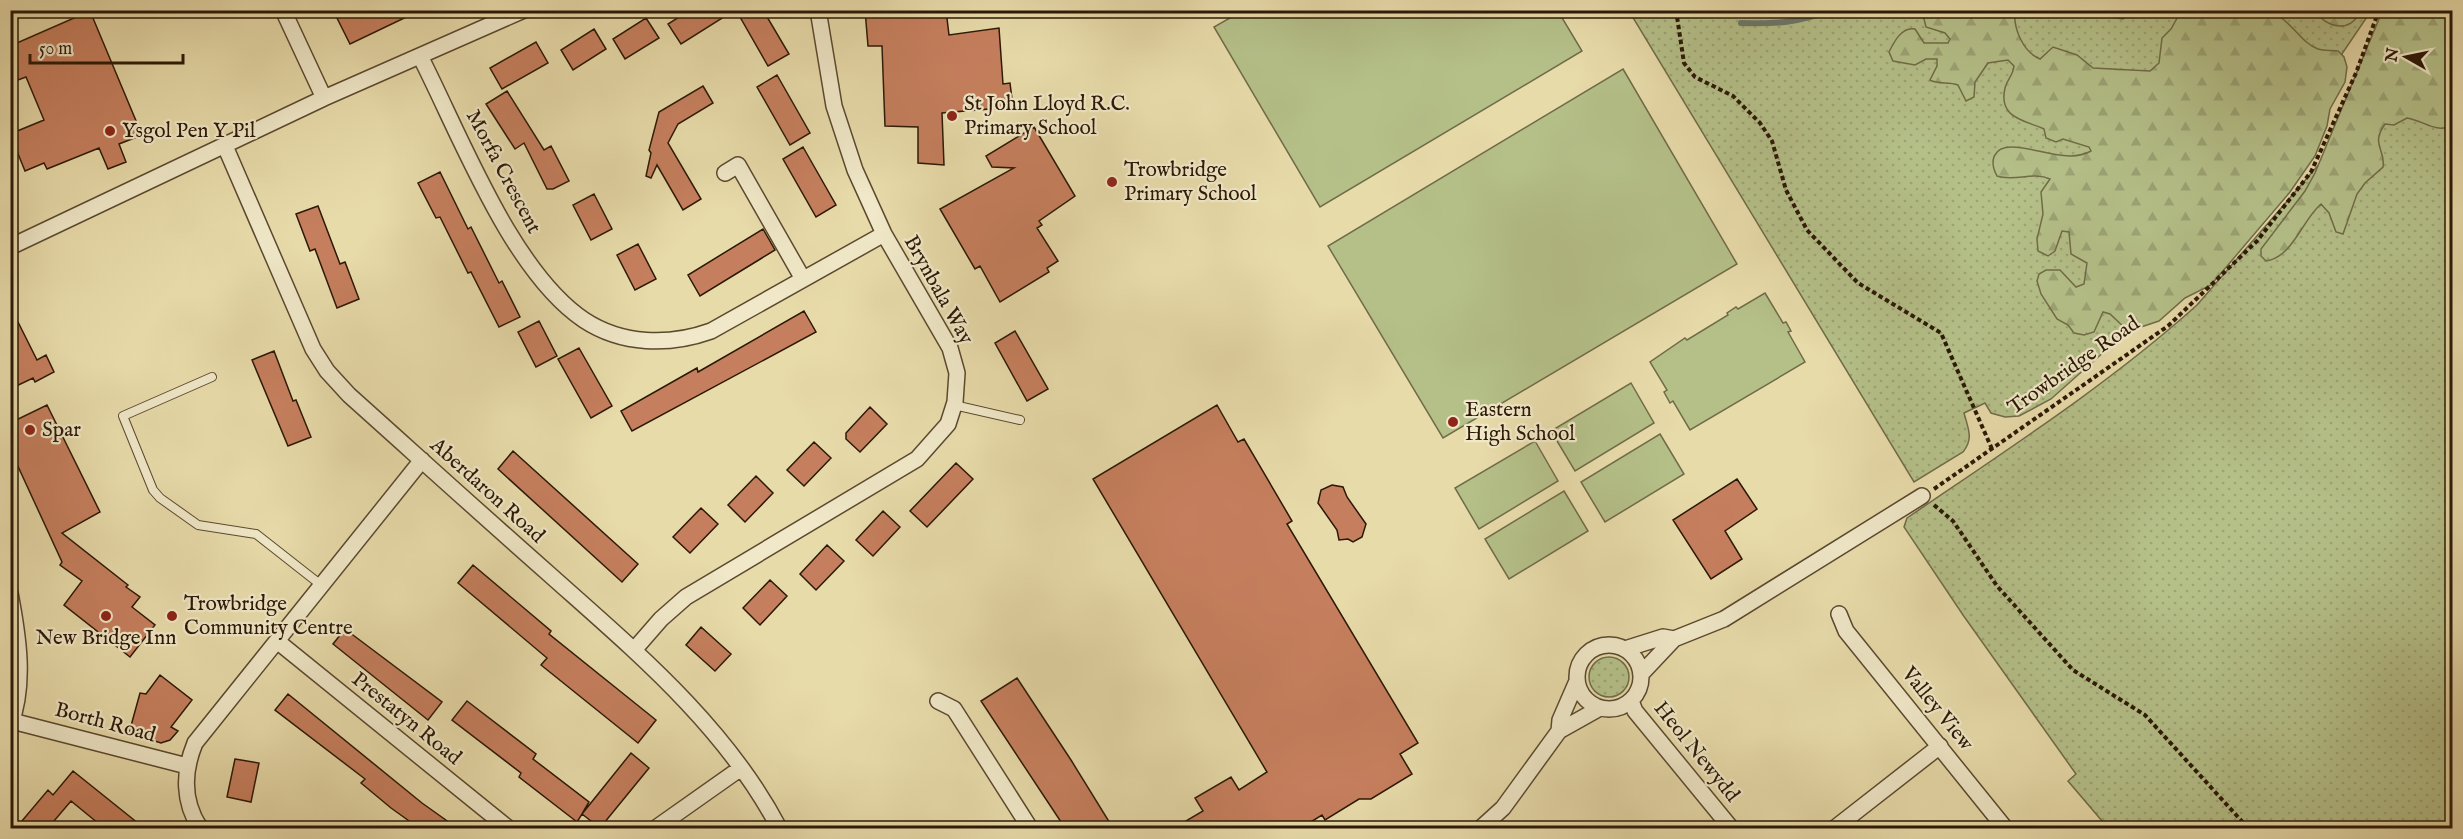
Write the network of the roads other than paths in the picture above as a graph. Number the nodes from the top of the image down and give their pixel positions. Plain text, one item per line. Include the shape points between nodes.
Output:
1 (283, 10) edge
2 (818, 10) edge
3 (521, 11) edge
4 (420, 56) junction
5 (324, 98) junction
6 (225, 146) junction
7 (725, 173) dead end
8 (884, 234) junction
9 (10, 246) edge
10 (802, 279) junction
11 (212, 377) dead end
12 (954, 405) junction
13 (1020, 420) dead end
14 (422, 460) junction
15 (1922, 496) road end
16 (321, 585) junction
17 (10, 593) edge
18 (1839, 614) dead end
19 (1674, 639) junction
20 (277, 641) junction
21 (1625, 649) junction
22 (634, 650) junction
23 (1641, 674) junction
24 (1577, 681) junction
25 (938, 701) dead end
26 (1631, 701) junction
27 (1600, 708) junction
28 (11, 723) edge
29 (1559, 730) junction
30 (1940, 746) junction
31 (188, 766) junction
32 (741, 768) junction
33 (200, 828) edge
34 (508, 828) edge
35 (656, 828) edge
36 (779, 828) edge
37 (1030, 828) edge
38 (1481, 828) edge
39 (1731, 828) edge
40 (1835, 828) edge
41 (2005, 828) edge

1 - 5 street
2 - 8 street, Brynbala Way via 834,106 855,170
3 - 4 street
4 - 5 street
4 - 10 street, Morfa Crescent via 513,239 546,284 584,320 625,337 675,341 711,331
5 - 6 street
6 - 9 street
6 - 14 street, Aberdaron Road via 318,356 349,395
7 - 10 street via 738,165
8 - 10 street, Morfa Crescent
8 - 12 street, Brynbala Way via 950,348 957,373
11 - 16 lane via 123,416 153,490 198,525 256,534
12 - 13 lane
12 - 22 street, Brynbala Way via 948,424 917,459 686,597
14 - 16 street
14 - 22 street, Aberdaron Road
15 - 19 street via 1724,619
16 - 20 street
17 - 28 street via 19,654 18,690
18 - 30 street, Valley View via 1846,631
19 - 21 street via 1662,637
19 - 23 street
20 - 31 street via 195,743
20 - 34 street, Prestatyn Road
21 - 23 street via 1639,664
21 - 24 street via 1606,645 1587,653 1577,671
22 - 32 street, Aberdaron Road via 685,700
23 - 26 street via 1641,684
24 - 27 street via 1585,699
24 - 29 street
25 - 37 street via 954,709
26 - 27 street via 1613,709
26 - 39 street, Heol Newydd via 1635,711
27 - 29 street
28 - 31 street, Borth Road
29 - 38 street via 1503,808
30 - 40 street
30 - 41 street, Valley View
31 - 33 street via 186,790
32 - 35 street
32 - 36 street, Aberdaron Road

